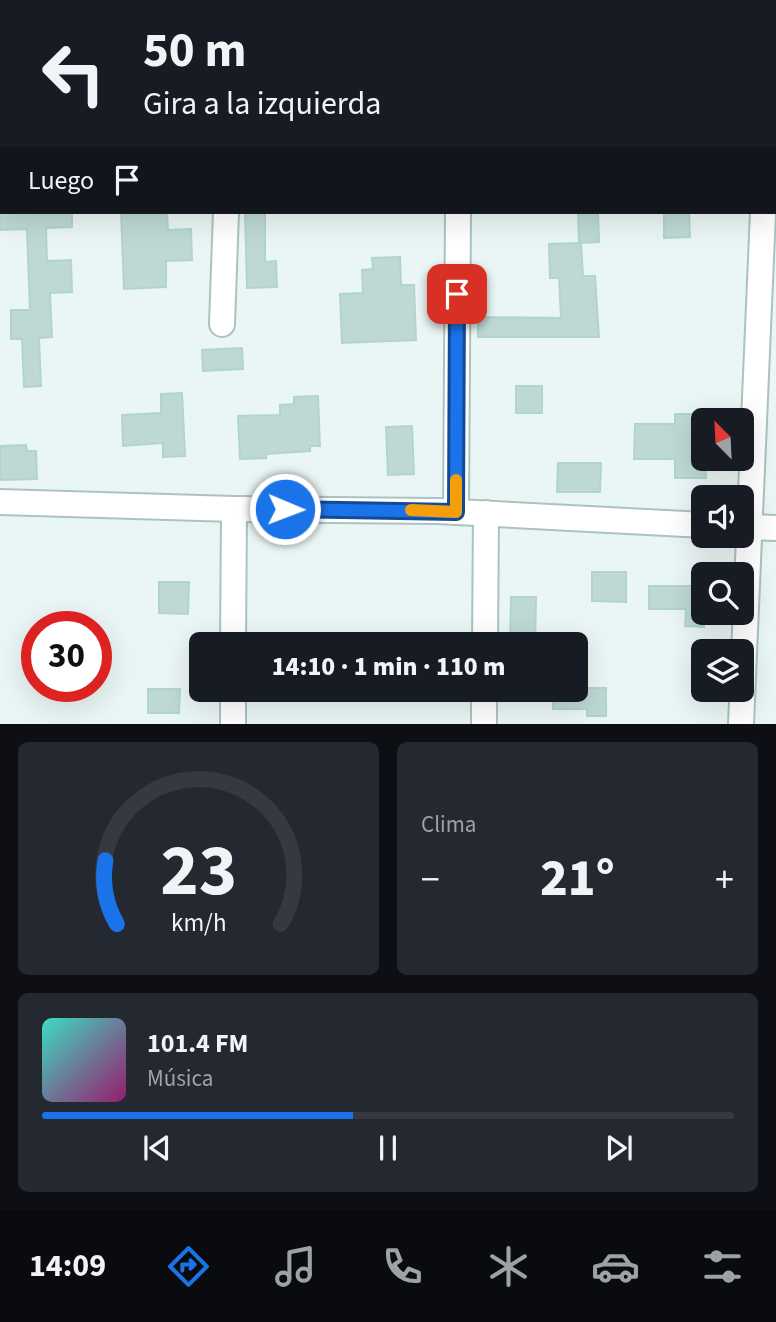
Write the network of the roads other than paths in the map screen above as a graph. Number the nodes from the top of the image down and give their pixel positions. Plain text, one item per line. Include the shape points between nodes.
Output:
1 (226, 214) edge
2 (458, 214) edge
3 (763, 214) edge
4 (222, 324) dead end
5 (747, 485) edge
6 (0, 502) edge
7 (234, 509) junction
8 (456, 512) junction
9 (486, 513) junction
10 (691, 524) edge
11 (754, 527) edge
12 (776, 528) edge
13 (745, 548) edge
14 (233, 632) edge
15 (485, 632) edge
16 (233, 702) edge
17 (484, 702) edge
18 (233, 723) edge
19 (484, 723) edge
20 (741, 723) edge

1 - 4 street
2 - 8 street
3 - 5 street
6 - 7 street
7 - 8 street
7 - 14 street
8 - 9 street
9 - 10 street
9 - 15 street
11 - 12 street
13 - 20 street
16 - 18 street
17 - 19 street

